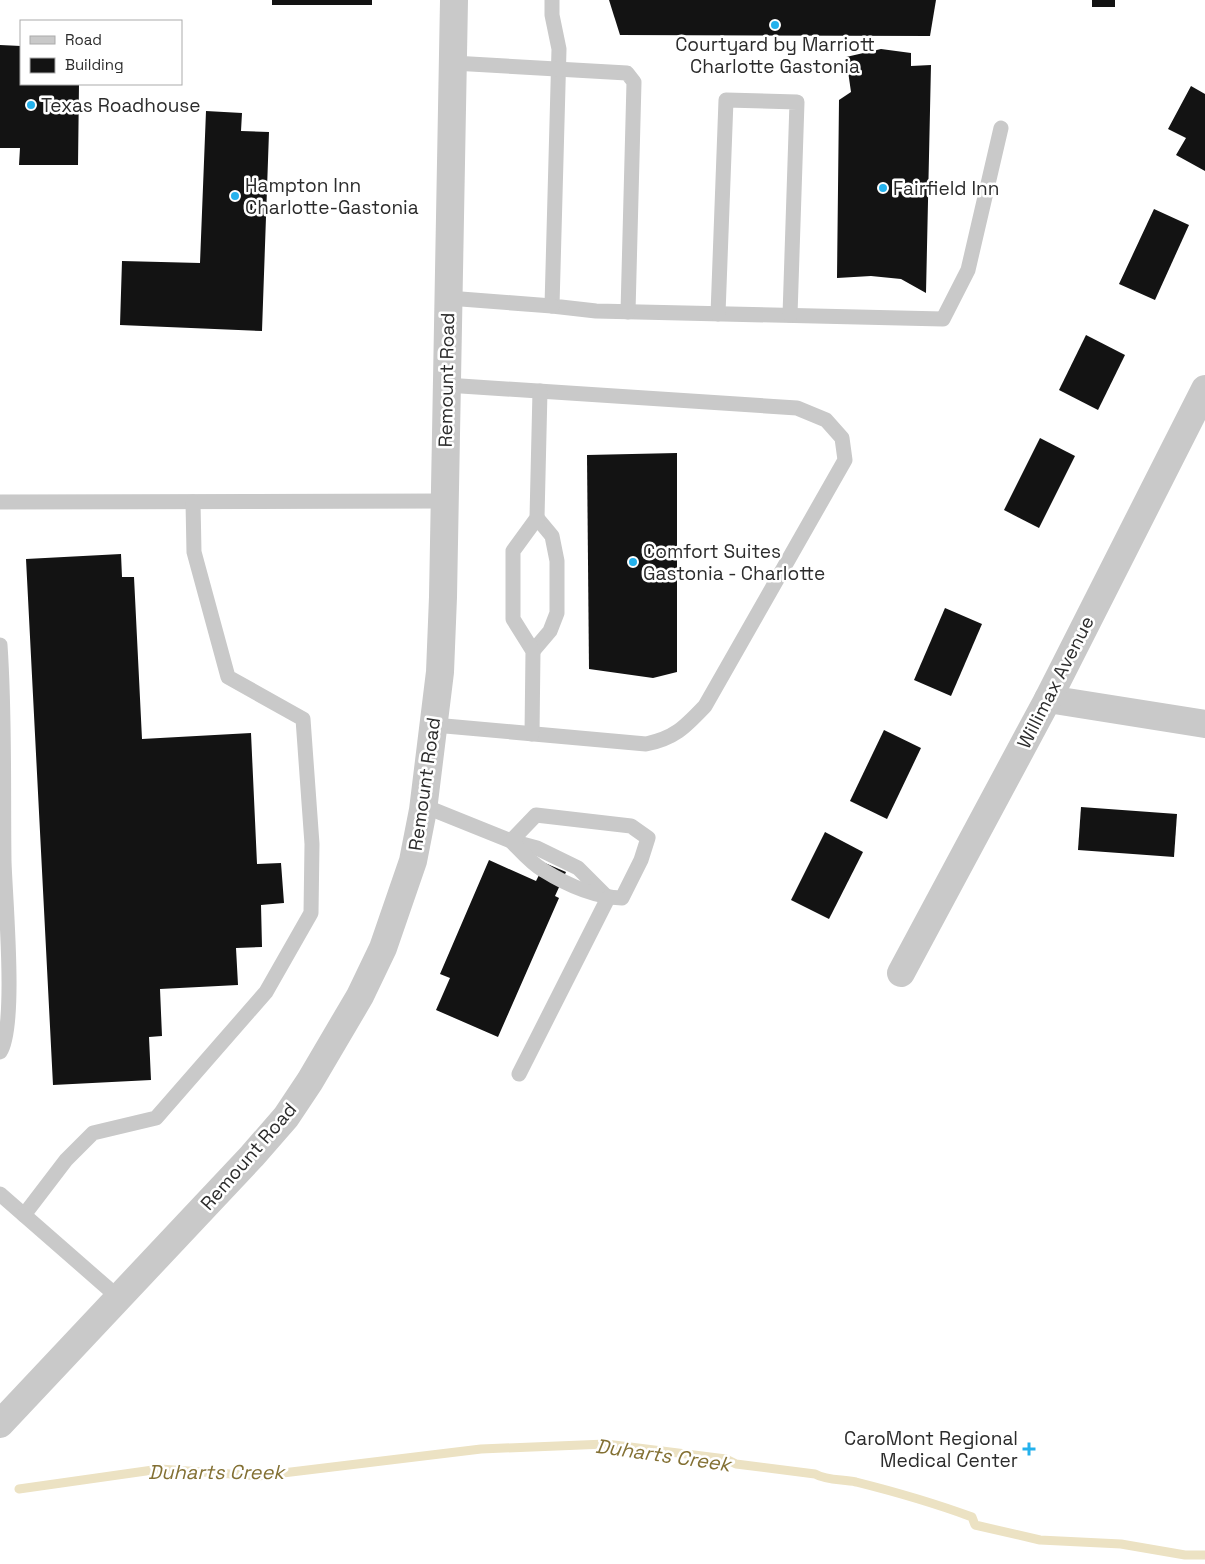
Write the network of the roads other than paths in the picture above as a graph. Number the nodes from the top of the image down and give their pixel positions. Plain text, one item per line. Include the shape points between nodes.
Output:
1 (454, 0) edge
2 (552, 0) edge
3 (453, 63) junction
4 (558, 68) junction
5 (1001, 128) dead end
6 (448, 298) junction
7 (552, 306) junction
8 (628, 312) junction
9 (718, 314) junction
10 (790, 315) junction
11 (446, 385) junction
12 (1205, 389) edge
13 (540, 391) junction
14 (444, 501) junction
15 (0, 502) edge
16 (193, 502) junction
17 (537, 518) junction
18 (0, 645) edge
19 (533, 651) junction
20 (1048, 699) junction
21 (1205, 724) edge
22 (434, 725) junction
23 (532, 734) junction
24 (424, 806) junction
25 (512, 841) junction
26 (608, 898) junction
27 (900, 973) dead end
28 (0, 1052) edge
29 (519, 1074) dead end
30 (0, 1194) edge
31 (24, 1215) junction
32 (119, 1298) junction
33 (0, 1424) edge

1 - 3 street, Remount Road
2 - 4 lane via 559,49
3 - 4 lane
3 - 6 street, Remount Road
4 - 7 lane
4 - 8 lane via 627,73 634,82
5 - 10 lane via 968,270 943,319
6 - 7 lane
6 - 11 street, Remount Road
7 - 8 lane
8 - 9 lane
9 - 10 lane
9 - 10 lane via 726,100 797,102
11 - 13 lane
11 - 14 street, Remount Road
12 - 20 street, Willimax Avenue
13 - 17 lane
13 - 23 lane via 797,408 826,420 842,438 845,460 705,706 682,731 646,744
14 - 16 lane
14 - 22 street, Remount Road via 440,672
15 - 16 lane
16 - 31 lane via 194,552 228,677 303,720 312,844 311,913 266,992 156,1118 93,1133 66,1160
17 - 19 lane via 513,551 513,619
17 - 19 lane via 552,536 557,561 557,613 550,632
18 - 28 lane via 9,971 7,1032
19 - 23 lane
20 - 21 street
20 - 27 street, Willimax Avenue
22 - 23 lane
22 - 24 street, Remount Road
24 - 25 lane
24 - 32 street, Remount Road via 413,861 383,948 360,996 310,1082 286,1117 252,1156
25 - 26 lane via 542,870 583,891
25 - 26 lane via 536,815 630,826 648,838 622,898
26 - 29 lane
30 - 31 lane
31 - 32 lane
32 - 33 street, Remount Road

